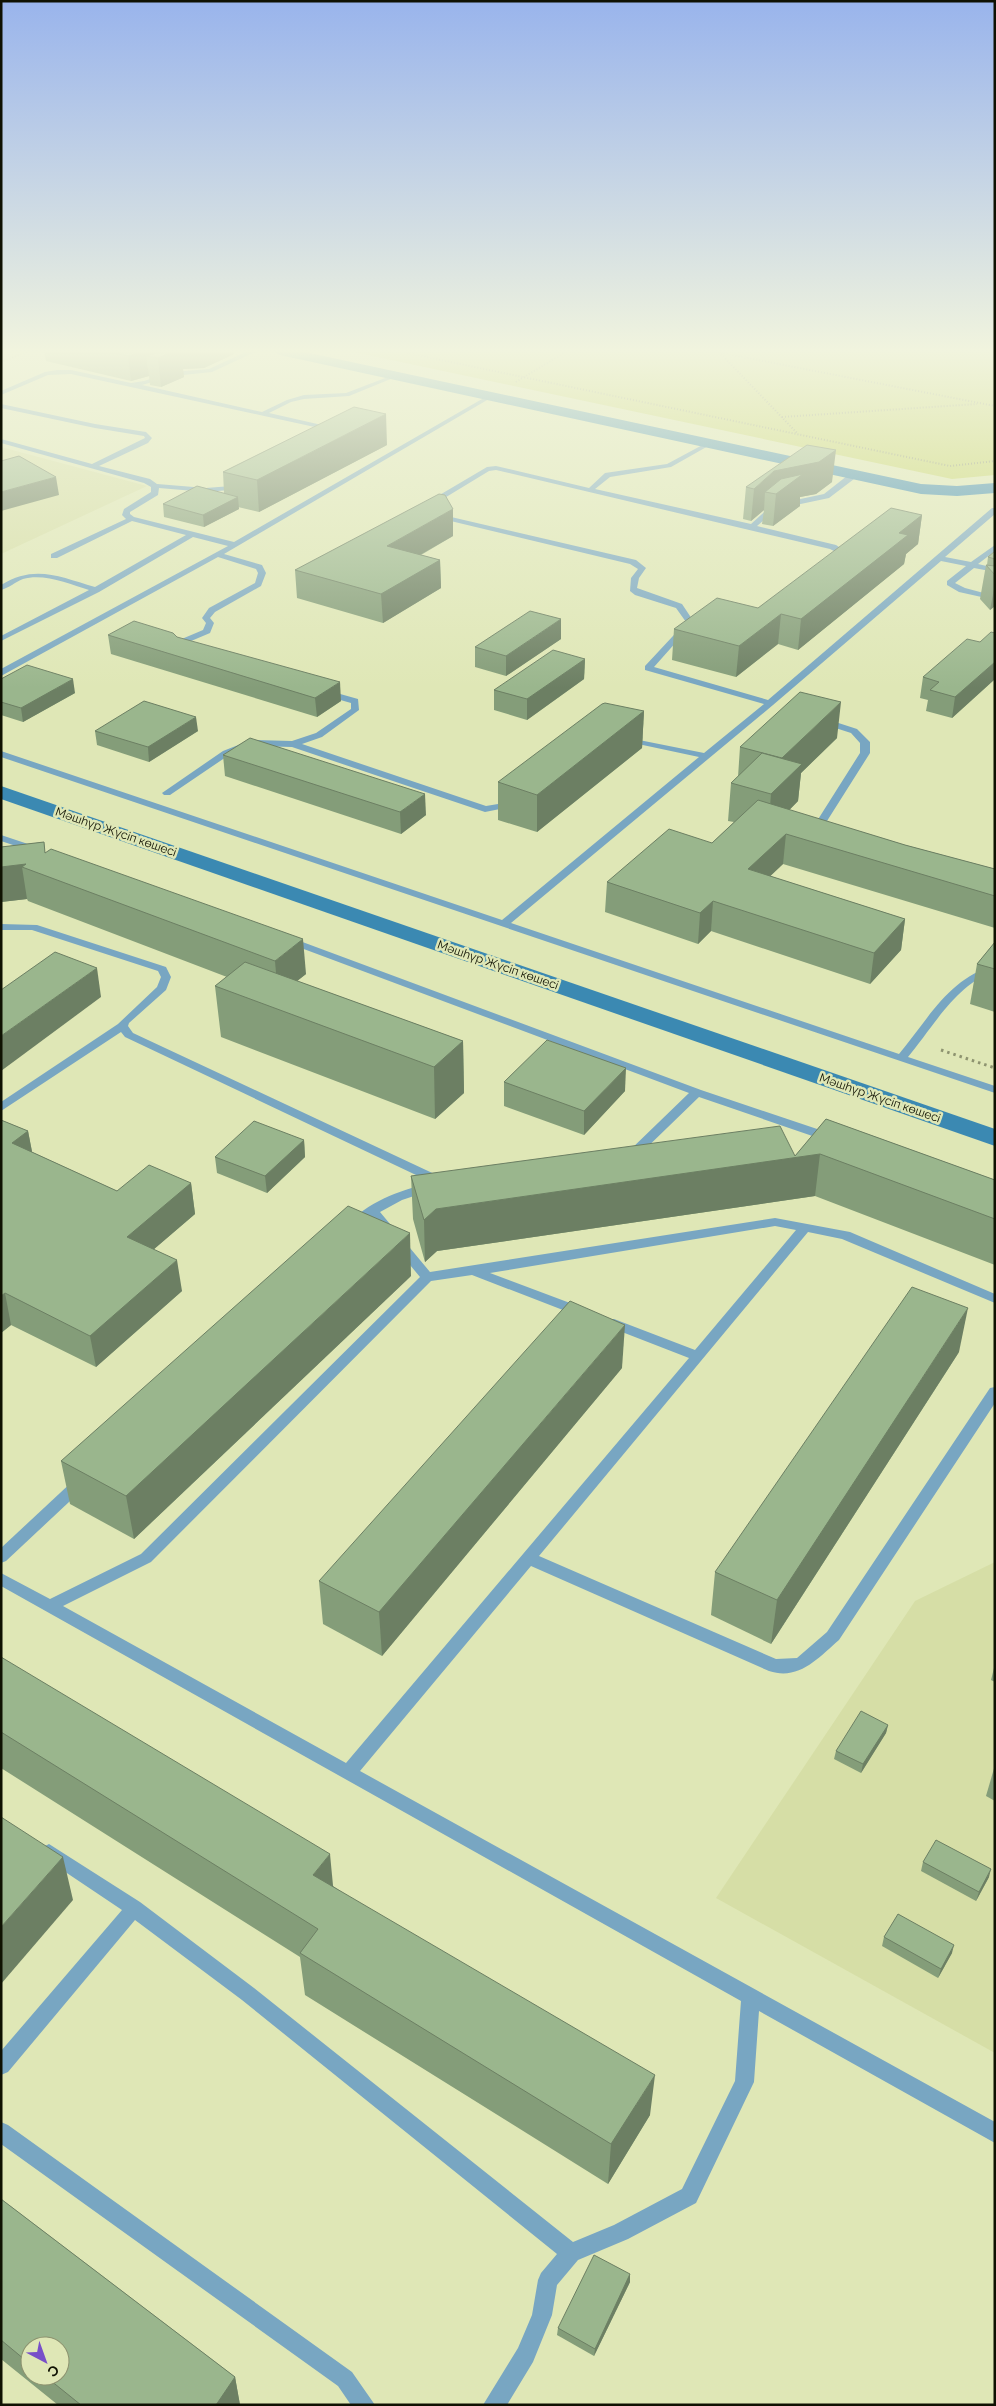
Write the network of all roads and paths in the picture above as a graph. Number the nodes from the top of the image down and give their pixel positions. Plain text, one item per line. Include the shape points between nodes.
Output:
1 (83, 463) edge
2 (99, 463) edge
3 (375, 463) edge
4 (674, 463) edge
5 (802, 463) edge
6 (937, 463) edge
7 (981, 463) edge
8 (93, 466) junction
9 (855, 474) junction
10 (252, 482) edge
11 (155, 486) junction
12 (995, 488) edge
13 (590, 490) junction
14 (995, 510) edge
15 (132, 519) junction
16 (752, 527) junction
17 (191, 535) junction
18 (235, 545) junction
19 (995, 547) edge
20 (218, 555) junction
21 (54, 556) dead end
22 (939, 558) junction
23 (972, 565) junction
24 (834, 567) edge
25 (995, 570) edge
26 (1, 588) edge
27 (96, 590) junction
28 (995, 598) edge
29 (700, 621) edge
30 (690, 622) junction
31 (1, 639) edge
32 (193, 655) edge
33 (1, 673) edge
34 (317, 690) edge
35 (770, 706) junction
36 (812, 718) edge
37 (613, 736) edge
38 (293, 744) junction
39 (1, 754) edge
40 (706, 756) junction
41 (1, 792) edge
42 (522, 792) edge
43 (167, 793) dead end
44 (1, 838) edge
45 (832, 843) edge
46 (48, 854) edge
47 (503, 924) junction
48 (1, 927) edge
49 (273, 935) edge
50 (995, 969) edge
51 (122, 1026) junction
52 (901, 1058) junction
53 (995, 1090) edge
54 (697, 1092) junction
55 (1, 1108) edge
56 (995, 1138) edge
57 (842, 1142) edge
58 (623, 1164) edge
59 (371, 1210) junction
60 (806, 1228) junction
61 (342, 1237) edge
62 (473, 1271) junction
63 (427, 1277) junction
64 (995, 1299) edge
65 (698, 1356) junction
66 (995, 1392) edge
67 (88, 1475) edge
68 (1, 1557) edge
69 (528, 1558) junction
70 (1, 1579) edge
71 (49, 1606) junction
72 (348, 1772) junction
73 (34, 1842) edge
74 (134, 1908) junction
75 (751, 1997) junction
76 (1, 2066) edge
77 (1, 2132) edge
78 (995, 2133) edge
79 (571, 2253) junction
80 (364, 2405) edge
81 (494, 2405) edge

1 - 8 lane
2 - 8 lane
3 - 18 lane
4 - 13 lane via 608,475
5 - 9 street
6 - 7 path via 950,466
8 - 11 lane via 148,481
9 - 12 street via 921,489
9 - 16 lane via 826,496 775,507
10 - 11 lane via 221,490
11 - 15 lane via 155,493 126,511
13 - 16 lane
13 - 30 lane via 486,468 423,509 432,514 633,562 642,568 633,589 679,606
14 - 22 lane
15 - 17 lane
15 - 21 lane
16 - 24 lane via 833,547 844,553 842,561
17 - 18 lane
17 - 27 lane
18 - 20 lane
19 - 23 lane
20 - 32 lane via 259,567 262,573 258,584 212,610 206,618 210,623 207,631 180,643 179,648 183,652
20 - 33 lane
22 - 23 lane
22 - 35 lane
23 - 25 lane
23 - 28 lane via 950,583 962,590
26 - 27 lane via 19,578 36,576
27 - 31 lane
29 - 30 lane
30 - 35 lane via 648,668
34 - 38 lane via 356,701 355,710 319,735
35 - 40 lane
36 - 45 lane via 854,731 865,742 865,753 822,821 822,831
37 - 40 lane
38 - 42 lane via 485,809 507,805
38 - 43 lane via 251,743 226,753
39 - 47 lane
40 - 47 lane
41 - 56 street, Мәшһүр Жүсіп көшесі
44 - 46 lane
47 - 52 lane
48 - 51 lane via 33,927 162,969 166,976 162,988
49 - 54 lane
50 - 52 lane via 974,976 948,1000
51 - 55 lane
51 - 59 lane via 129,1036 449,1183 407,1192
52 - 53 lane
54 - 57 lane
54 - 58 lane
59 - 61 lane
59 - 63 lane
60 - 62 lane via 775,1222
60 - 64 lane via 845,1235
60 - 65 lane
62 - 63 lane
62 - 65 lane
63 - 71 lane via 146,1558
65 - 69 lane
66 - 69 lane via 833,1636 801,1664 775,1666
67 - 68 lane
69 - 72 lane
70 - 71 lane
71 - 72 lane
72 - 75 lane
73 - 74 lane
74 - 76 lane
74 - 79 lane via 301,2035
75 - 78 lane
75 - 79 lane via 744,2082 689,2196 621,2232
77 - 80 lane via 345,2379
79 - 81 lane via 548,2280 542,2315 529,2347

